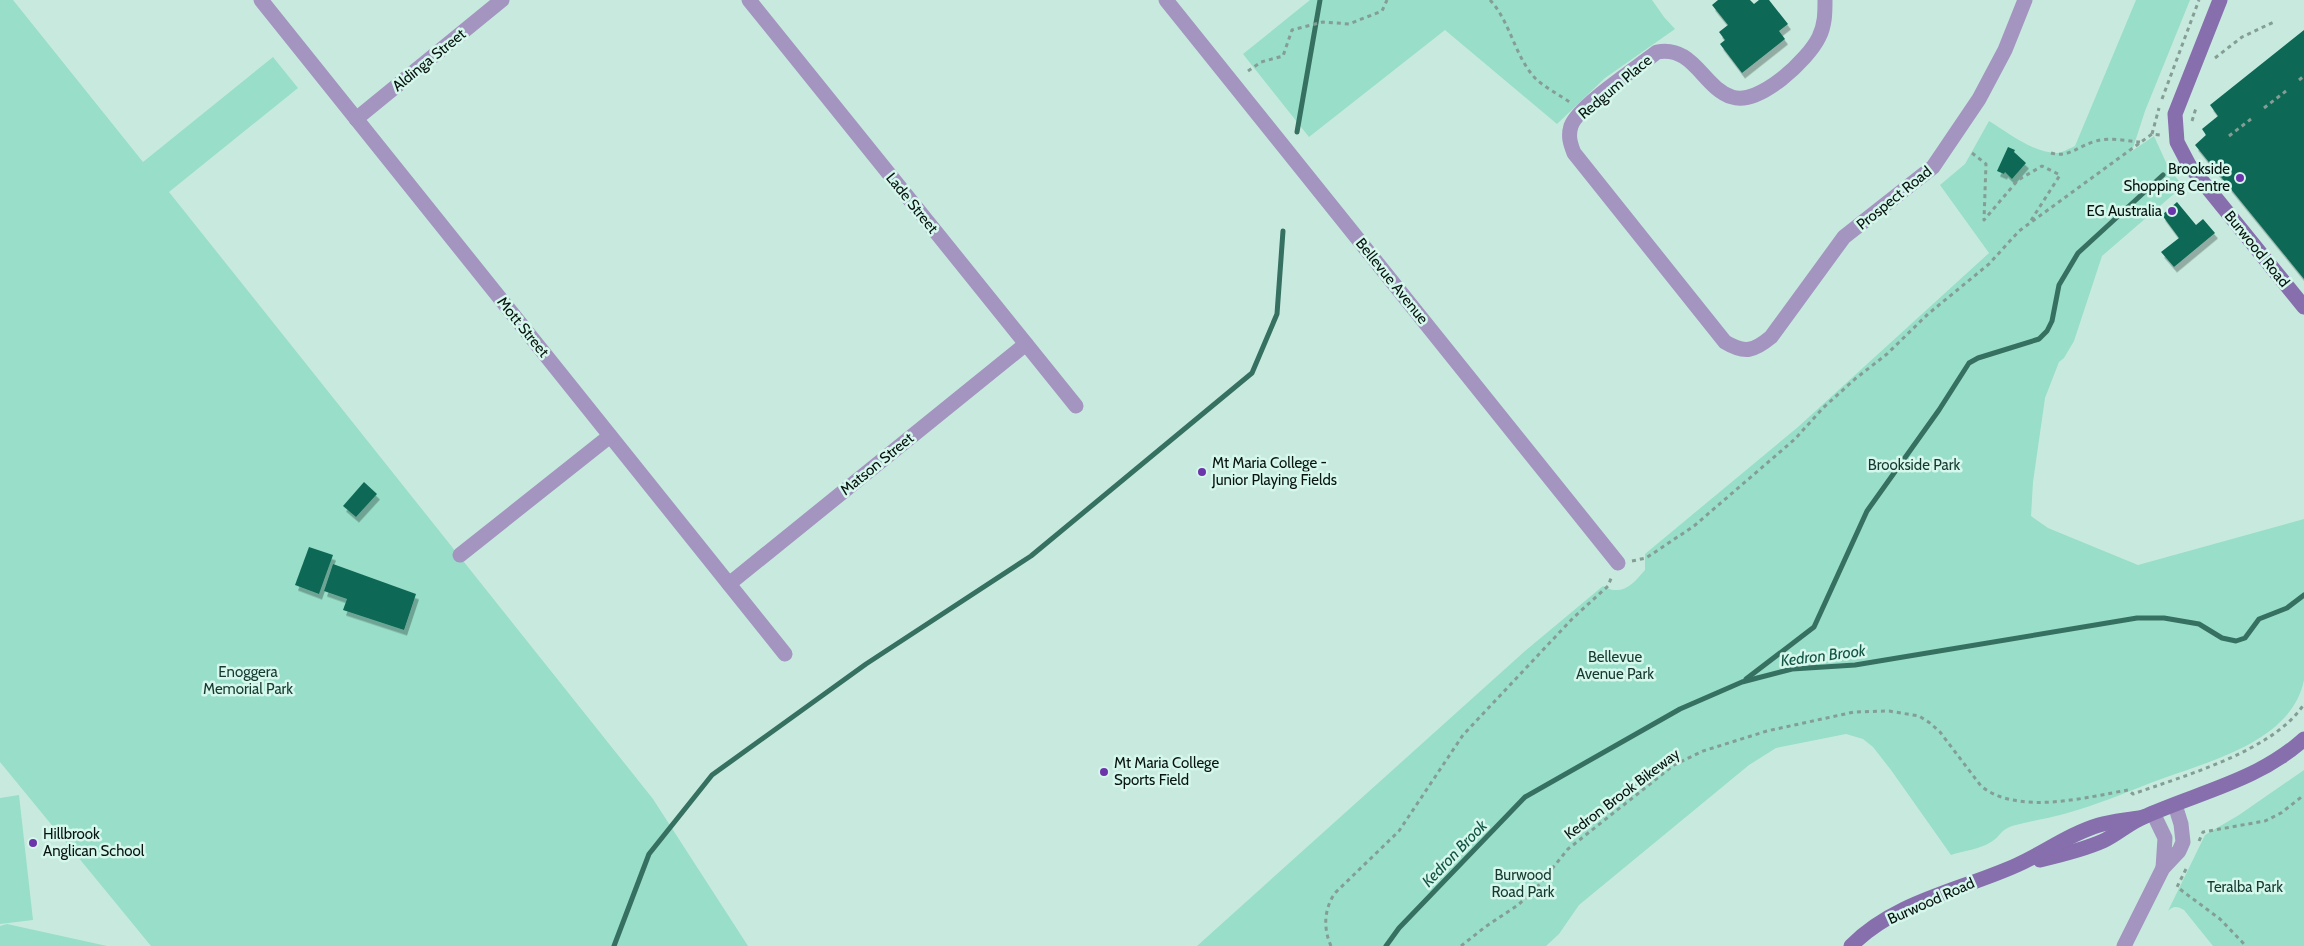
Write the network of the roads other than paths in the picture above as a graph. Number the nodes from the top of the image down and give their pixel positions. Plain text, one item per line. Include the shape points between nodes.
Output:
1 (260, 0) edge
2 (502, 0) edge
3 (749, 0) edge
4 (1166, 0) edge
5 (1825, 0) edge
6 (2025, 0) edge
7 (2220, 0) edge
8 (356, 119) junction
9 (2304, 307) edge
10 (1026, 344) junction
11 (1750, 350) joint
12 (1076, 406) dead end
13 (610, 436) junction
14 (460, 554) dead end
15 (1618, 563) road end
16 (729, 584) junction
17 (785, 654) dead end
18 (2304, 739) edge
19 (2175, 805) junction
20 (2148, 815) junction
21 (2163, 868) junction
22 (1851, 946) edge
23 (2124, 946) edge

1 - 8 street, Mott Street
2 - 8 street, Aldinga Street
3 - 10 street, Lade Street
4 - 15 street, Bellevue Avenue
5 - 11 street, Redgum Place via 1824,23 1815,44 1801,61 1762,94 1746,99 1729,96 1690,60 1667,50 1657,52 1586,108 1570,129 1569,141 1574,153 1725,342 1736,349
6 - 11 street, Prospect Road via 2005,50 1979,98 1933,167 1844,238 1771,337
7 - 9 street, Burwood Road via 2177,109 2177,142 2189,165
8 - 13 street, Mott Street
10 - 12 street, Lade Street
10 - 16 street, Matson Street
13 - 14 street
13 - 16 street, Mott Street
16 - 17 street, Mott Street
18 - 19 street, Burwood Road via 2252,774
19 - 20 street, Burwood Road
19 - 21 street via 2183,842
20 - 21 street via 2165,838
20 - 22 street, Burwood Road via 2091,846 2017,865 1910,907 1877,925
21 - 23 street

